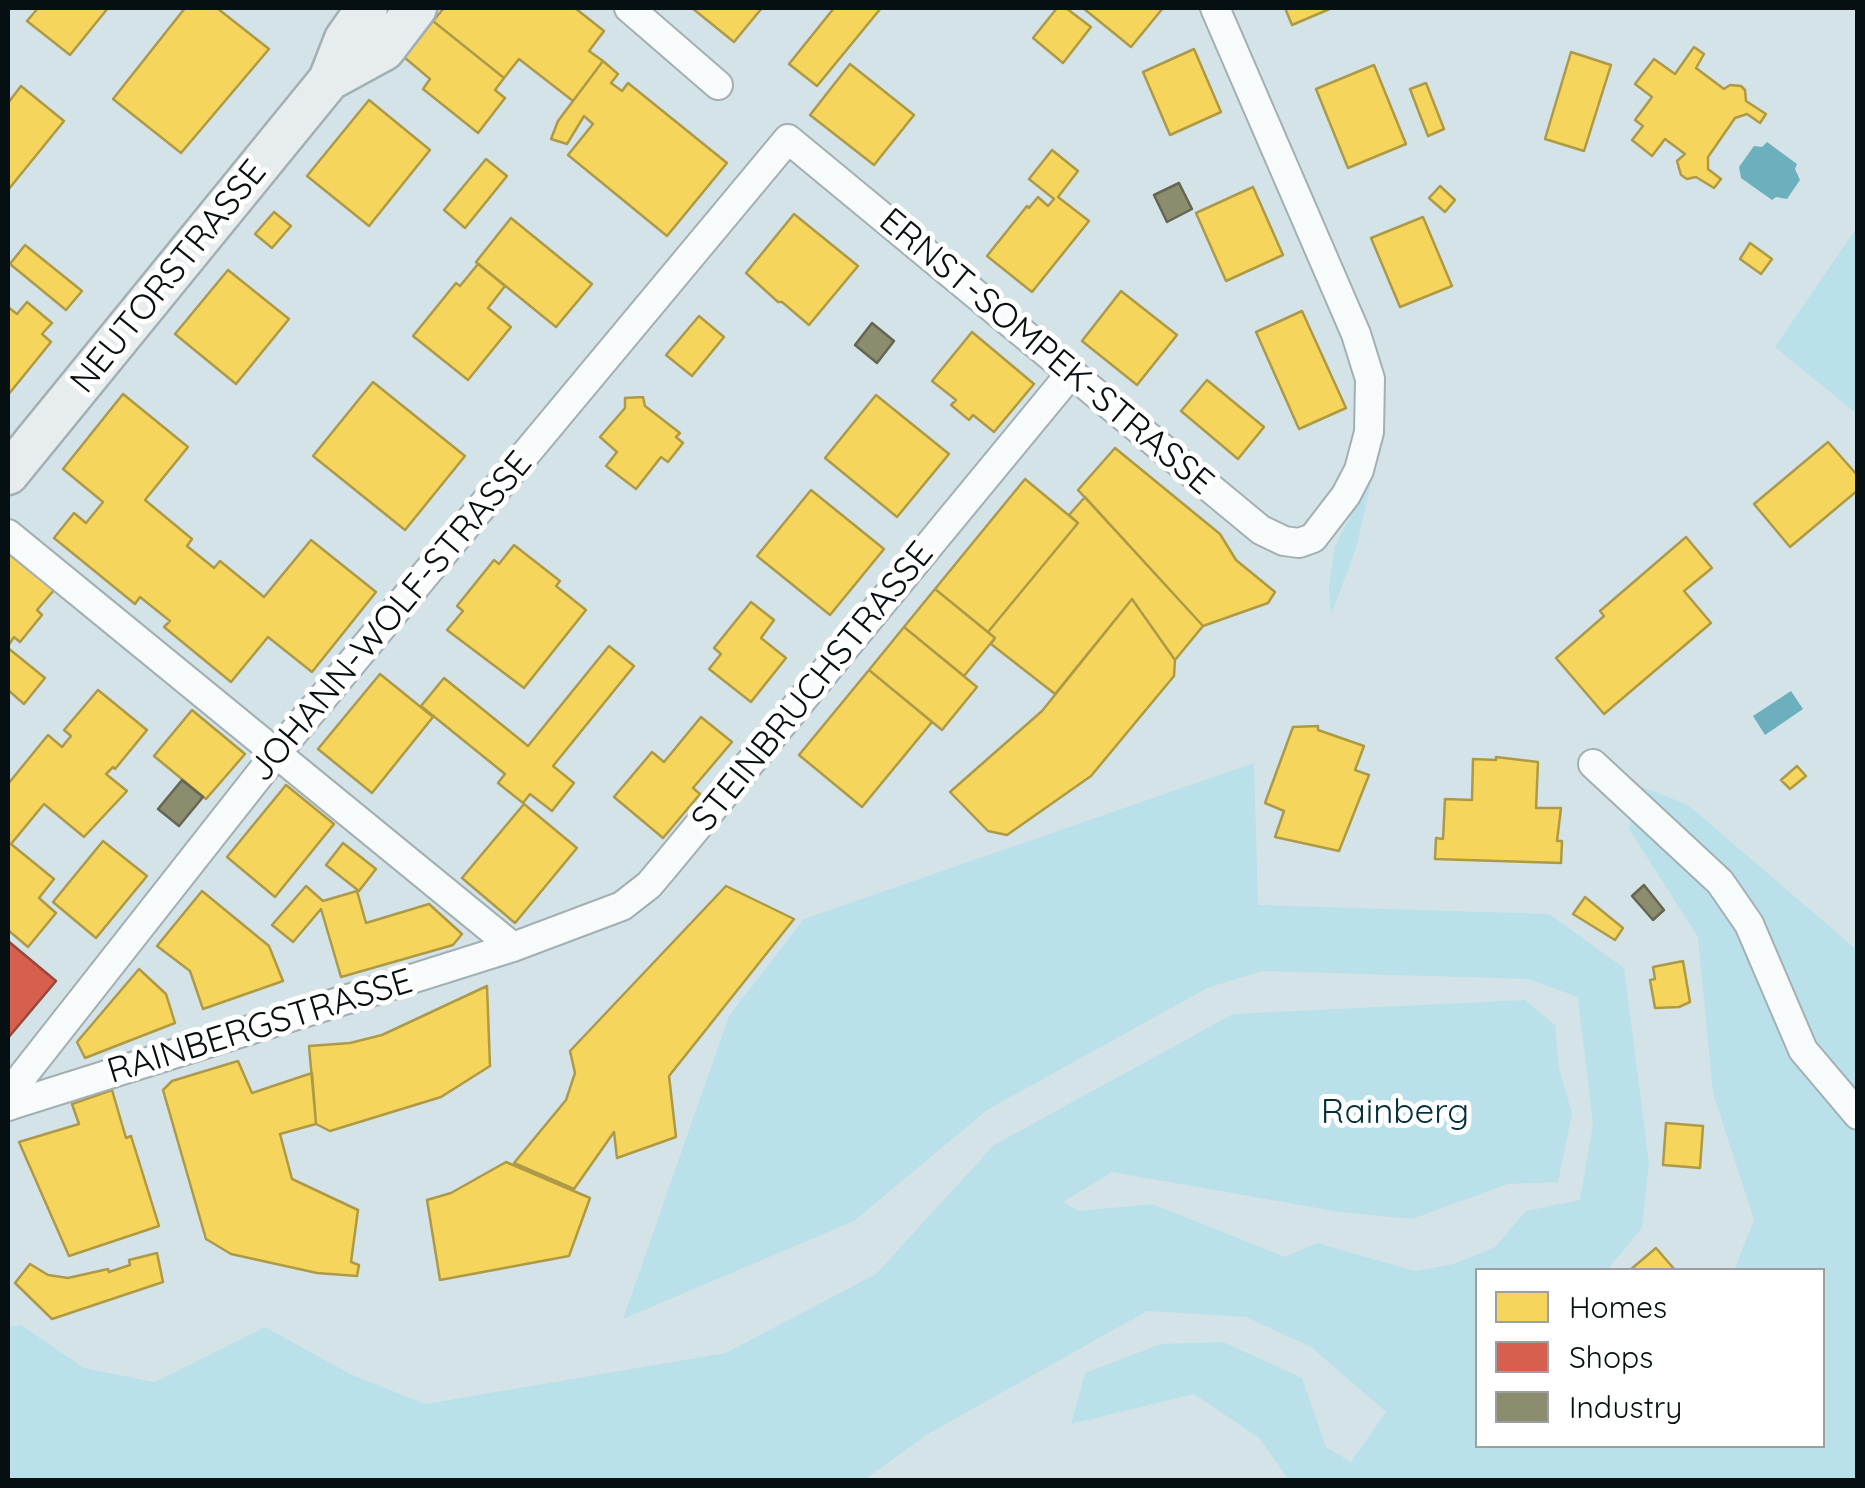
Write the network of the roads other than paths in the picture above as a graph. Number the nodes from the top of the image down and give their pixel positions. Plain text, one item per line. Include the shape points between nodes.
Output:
1 (367, 8) edge
2 (416, 8) edge
3 (629, 8) edge
4 (1215, 8) edge
5 (329, 80) junction
6 (718, 85) dead end
7 (788, 139) joint
8 (1072, 372) junction
9 (8, 474) edge
10 (8, 534) edge
11 (275, 755) junction
12 (1593, 764) dead end
13 (512, 948) junction
14 (8, 1105) edge
15 (1858, 1115) edge

1 - 5 street, NEUTORSTRASSE
2 - 5 street, NEUTORSTRASSE via 384,50
3 - 6 street
4 - 8 street, ERNST-SOMPEK-STRASSE via 1356,334 1370,380 1369,432 1359,470 1313,538 1284,541 1261,530
5 - 9 street, NEUTORSTRASSE
7 - 8 street, ERNST-SOMPEK-STRASSE
7 - 11 street, JOHANN-WOLF-STRASSE
8 - 13 street, STEINBRUCHSTRASSE via 648,885 622,906
10 - 11 street
11 - 13 street
11 - 14 street, JOHANN-WOLF-STRASSE via 21,1078
12 - 15 street via 1720,882 1749,924 1803,1050
13 - 14 street, RAINBERGSTRASSE

